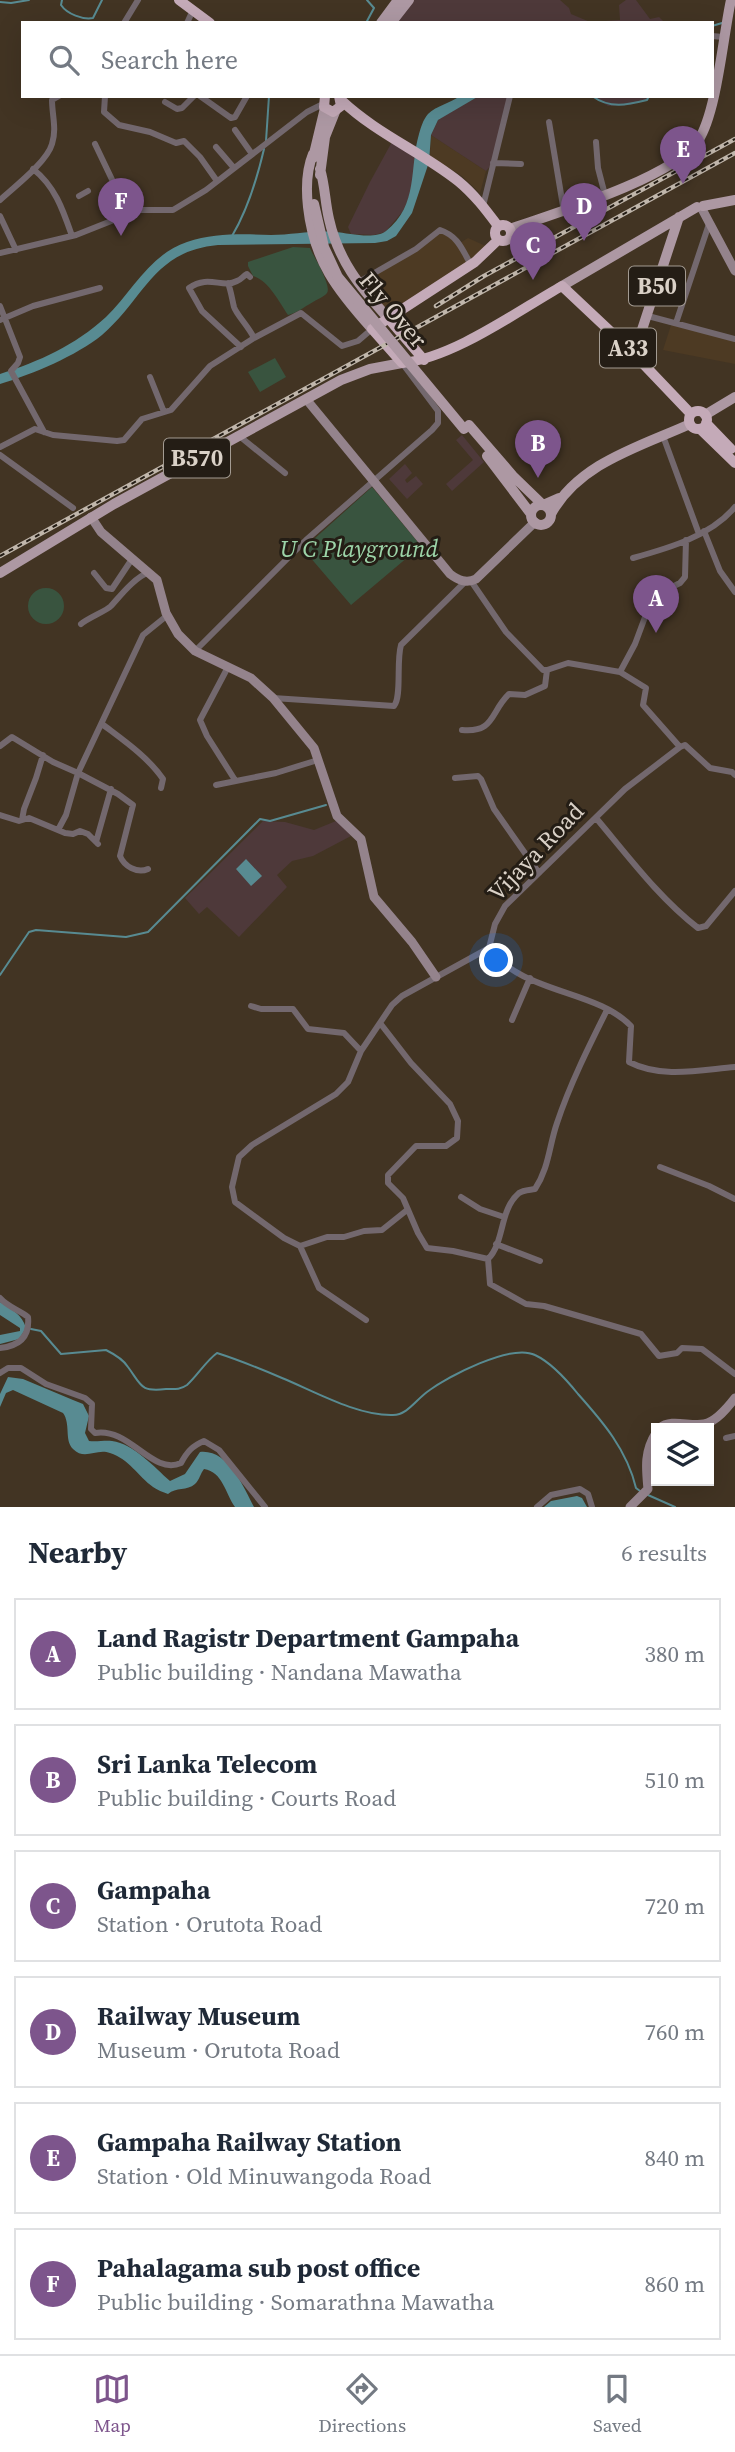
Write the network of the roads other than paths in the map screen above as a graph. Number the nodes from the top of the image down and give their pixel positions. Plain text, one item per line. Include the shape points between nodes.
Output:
1 (138, 0) edge
2 (179, 0) edge
3 (398, 0) edge
4 (409, 0) edge
5 (732, 3) edge
6 (193, 10) junction
7 (125, 21) edge
8 (188, 21) edge
9 (207, 21) edge
10 (382, 21) edge
11 (393, 21) edge
12 (718, 36) edge
13 (714, 72) edge
14 (56, 98) edge
15 (105, 98) edge
16 (192, 98) edge
17 (203, 98) edge
18 (246, 98) edge
19 (340, 98) edge
20 (341, 98) edge
21 (509, 98) edge
22 (711, 98) edge
23 (165, 102) dead end
24 (326, 104) edge
25 (362, 120) junction
26 (549, 122) dead end
27 (235, 130) dead end
28 (596, 142) dead end
29 (95, 144) dead end
30 (215, 147) dead end
31 (252, 154) junction
32 (313, 154) junction
33 (493, 163) junction
34 (521, 164) dead end
35 (234, 168) junction
36 (33, 169) junction
37 (320, 169) junction
38 (217, 181) junction
39 (88, 191) dead end
40 (606, 195) junction
41 (79, 196) dead end
42 (0, 200) edge
43 (735, 200) edge
44 (317, 204) junction
45 (483, 206) junction
46 (701, 207) junction
47 (564, 212) junction
48 (128, 213) junction
49 (0, 216) edge
50 (679, 217) junction
51 (709, 224) junction
52 (498, 226) junction
53 (510, 229) junction
54 (72, 236) junction
55 (498, 240) junction
56 (0, 243) edge
57 (16, 250) junction
58 (3, 252) edge
59 (471, 265) junction
60 (735, 271) edge
61 (250, 276) dead end
62 (228, 283) junction
63 (357, 283) junction
64 (562, 286) junction
65 (100, 288) dead end
66 (0, 306) edge
67 (648, 316) junction
68 (388, 318) junction
69 (2, 319) edge
70 (676, 323) junction
71 (372, 329) junction
72 (254, 338) junction
73 (735, 339) edge
74 (242, 347) junction
75 (634, 354) junction
76 (424, 360) junction
77 (402, 363) junction
78 (150, 377) dead end
79 (306, 399) junction
80 (733, 403) edge
81 (164, 412) junction
82 (699, 421) junction
83 (44, 432) junction
84 (238, 435) junction
85 (663, 436) junction
86 (480, 443) junction
87 (0, 447) edge
88 (735, 453) edge
89 (0, 455) edge
90 (735, 463) edge
91 (285, 473) dead end
92 (374, 482) junction
93 (559, 498) junction
94 (543, 505) junction
95 (735, 507) edge
96 (73, 508) dead end
97 (551, 514) junction
98 (91, 517) junction
99 (533, 518) junction
100 (702, 533) junction
101 (685, 540) junction
102 (634, 558) dead end
103 (132, 559) junction
104 (149, 572) junction
105 (0, 573) edge
106 (94, 573) dead end
107 (468, 581) junction
108 (735, 593) edge
109 (169, 617) junction
110 (81, 624) dead end
111 (195, 651) junction
112 (228, 667) junction
113 (547, 670) junction
114 (620, 671) junction
115 (274, 698) junction
116 (102, 724) junction
117 (462, 730) dead end
118 (0, 746) edge
119 (680, 747) junction
120 (43, 755) junction
121 (318, 760) junction
122 (78, 773) junction
123 (735, 775) edge
124 (455, 778) dead end
125 (235, 780) junction
126 (216, 785) dead end
127 (161, 788) dead end
128 (111, 789) junction
129 (0, 815) edge
130 (596, 818) junction
131 (22, 820) junction
132 (58, 830) junction
133 (148, 869) dead end
134 (539, 873) junction
135 (735, 891) edge
136 (489, 948) junction
137 (436, 977) junction
138 (530, 978) junction
139 (251, 1006) dead end
140 (607, 1010) junction
141 (512, 1020) dead end
142 (380, 1023) junction
143 (360, 1051) junction
144 (735, 1067) edge
145 (660, 1167) dead end
146 (461, 1197) dead end
147 (735, 1199) edge
148 (407, 1210) junction
149 (504, 1217) junction
150 (496, 1244) junction
151 (300, 1246) junction
152 (488, 1259) junction
153 (540, 1261) dead end
154 (0, 1298) edge
155 (366, 1320) dead end
156 (0, 1348) edge
157 (0, 1373) edge
158 (735, 1374) edge
159 (735, 1398) edge
160 (708, 1423) edge
161 (735, 1436) edge
162 (726, 1438) dead end
163 (651, 1442) edge
164 (265, 1507) edge
165 (537, 1507) edge
166 (592, 1507) edge
167 (630, 1507) edge

1 - 7 street
2 - 6 highway
3 - 10 main road
4 - 11 main road
5 - 12 main road
6 - 8 street
6 - 9 highway
12 - 13 main road
14 - 36 street via 51,102 52,145
15 - 38 street via 104,112 111,120 176,143 184,141
16 - 23 street via 177,109
17 - 18 street via 232,118
19 - 24 highway via 340,108
20 - 25 highway
21 - 33 street
22 - 40 main road via 697,142 674,161
24 - 25 highway
24 - 31 street via 307,112
24 - 32 main road
24 - 37 main road
25 - 45 highway via 433,162
26 - 47 street
27 - 31 street
28 - 40 street
29 - 48 street
30 - 35 street
31 - 35 street
32 - 44 main road
32 - 71 main road via 307,183 316,248 332,281
33 - 34 street
33 - 45 street
35 - 38 street
36 - 42 street
36 - 54 street via 58,197
37 - 44 main road
37 - 63 main road via 331,229
38 - 48 street via 173,210
39 - 41 street
40 - 47 main road
43 - 46 main road
44 - 86 main road, Fly Over, bridge via 328,256 343,284
45 - 52 highway
46 - 50 main road
46 - 51 street
47 - 53 main road
48 - 54 street
49 - 57 street
50 - 64 main road
50 - 67 main road, B50
51 - 60 street
51 - 70 street
52 - 53 highway
52 - 55 highway via 494,232
53 - 55 highway via 508,240
54 - 57 street
55 - 59 highway
56 - 58 street
57 - 58 street
59 - 63 street via 460,243 440,230
59 - 68 highway
61 - 62 street
62 - 72 street via 234,307
62 - 74 street via 201,281 189,290 202,311
63 - 68 main road
64 - 75 highway, A33
64 - 76 highway
65 - 69 street
66 - 69 street
67 - 70 street
67 - 75 main road, B50
68 - 71 highway
68 - 76 highway
69 - 83 street via 20,357 11,371
70 - 73 street
71 - 72 street via 359,341 342,346 301,313
71 - 77 highway
72 - 74 street
74 - 81 street via 210,366 174,407
75 - 82 highway, A33
76 - 77 highway
77 - 79 main road, B570 via 356,374
77 - 92 street via 438,411 438,423
78 - 81 street
79 - 84 main road, B570
79 - 92 street
80 - 82 main road
81 - 83 street via 139,421 120,441
82 - 85 main road
82 - 88 highway, A33
82 - 90 highway, A33
83 - 87 street via 26,432
84 - 91 street
84 - 98 main road, B570
85 - 93 main road via 595,467
85 - 100 street
86 - 94 main road
86 - 99 main road
89 - 96 street
92 - 107 street via 450,574
92 - 111 street via 306,540
93 - 94 main road
93 - 97 main road
94 - 97 main road
94 - 99 main road via 536,506
95 - 100 street
97 - 99 main road via 546,523
98 - 103 street
98 - 105 main road, B570
99 - 107 street
100 - 101 street
100 - 108 street
101 - 102 street
101 - 114 street via 685,577 651,601
103 - 104 street
103 - 106 street via 112,589
104 - 109 street via 159,583
104 - 110 street via 111,606
107 - 113 street via 506,632
107 - 115 street via 401,645 394,706
109 - 111 street
109 - 116 street via 146,631
111 - 112 street
112 - 115 street via 251,678
112 - 125 street via 200,720
113 - 114 street via 568,663
113 - 117 street via 545,686 525,695 509,694 489,724
114 - 119 street via 646,688 643,705
115 - 121 street via 314,748
116 - 122 street
116 - 127 street via 150,763 163,779
118 - 120 street via 12,737
119 - 123 street via 685,745 710,768
119 - 130 street, Vijaya Road
120 - 122 street
120 - 131 street
121 - 125 street
121 - 137 street via 337,816 361,839 374,897
122 - 128 street
122 - 132 street
124 - 134 street via 481,779 494,809
125 - 126 street
128 - 132 street via 97,843 80,831
128 - 133 street via 132,805 120,847 122,863
129 - 131 street
130 - 134 street, Vijaya Road
130 - 135 street via 643,874 698,928 706,926
131 - 132 street via 29,818
134 - 136 street, Vijaya Road via 505,906
136 - 137 street
136 - 138 street
137 - 142 street via 402,996
138 - 140 street
138 - 141 street
139 - 143 street via 293,1009 308,1028 344,1033
140 - 144 street via 631,1026 629,1062 671,1073
140 - 149 street via 563,1105 544,1176 535,1189 519,1193
142 - 143 street
142 - 148 street via 450,1104 458,1121 457,1138 446,1146 416,1146 388,1175
143 - 151 street via 348,1082 336,1094 239,1157 232,1186 235,1202
145 - 147 street
146 - 149 street
148 - 151 street via 382,1230 327,1237
148 - 152 street via 427,1248
149 - 150 street
150 - 152 street
150 - 153 street
151 - 155 street via 319,1288
152 - 158 street via 490,1284 526,1304 641,1334 659,1356 682,1348 702,1349
154 - 156 street via 28,1317 29,1330 11,1347
157 - 164 street via 21,1368 46,1384 86,1398 92,1404 91,1429 95,1433 124,1439 159,1464 173,1467 181,1463 195,1444 204,1441 219,1450
159 - 160 street
161 - 162 street
163 - 167 street via 645,1462 648,1489
165 - 166 street via 551,1495 580,1489 588,1494

